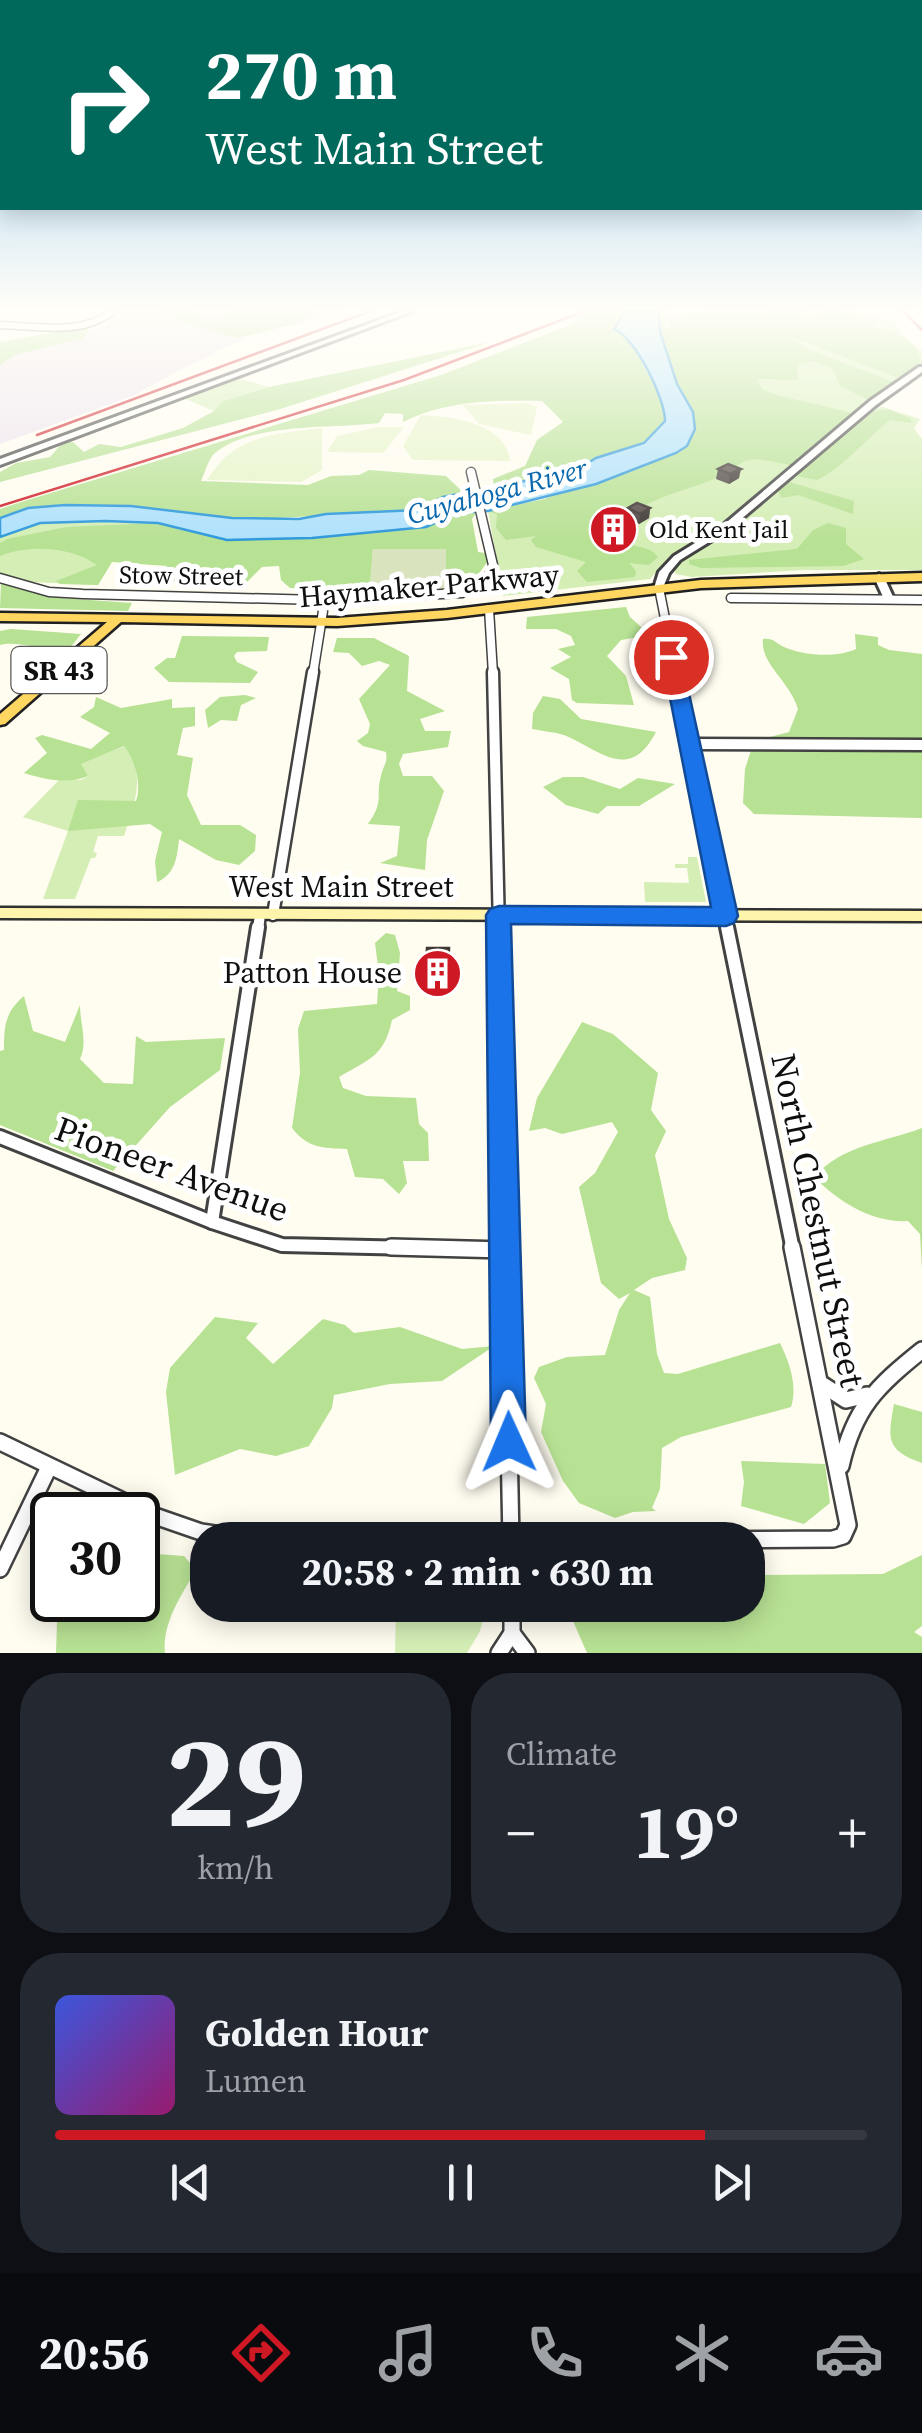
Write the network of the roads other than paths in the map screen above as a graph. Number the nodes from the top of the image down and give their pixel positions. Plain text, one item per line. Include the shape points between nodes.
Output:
1 (201, 388) edge
2 (894, 388) edge
3 (0, 462) edge
4 (471, 472) dead end
5 (880, 577) junction
6 (922, 577) edge
7 (0, 578) edge
8 (659, 588) junction
9 (731, 598) dead end
10 (889, 598) junction
11 (319, 600) junction
12 (922, 600) edge
13 (489, 610) junction
14 (0, 617) edge
15 (117, 620) junction
16 (320, 622) junction
17 (0, 721) edge
18 (690, 744) junction
19 (922, 745) edge
20 (0, 912) edge
21 (267, 915) junction
22 (499, 915) junction
23 (726, 916) junction
24 (922, 916) edge
25 (0, 1136) edge
26 (212, 1222) junction
27 (505, 1250) junction
28 (922, 1350) edge
29 (820, 1380) junction
30 (867, 1396) junction
31 (0, 1442) edge
32 (49, 1466) junction
33 (840, 1472) junction
34 (511, 1522) edge
35 (190, 1527) edge
36 (765, 1539) edge
37 (0, 1569) edge
38 (512, 1622) edge
39 (512, 1633) junction
40 (499, 1653) edge
41 (527, 1653) edge

1 - 3 street
2 - 8 street via 724,529 677,558
4 - 11 street, Stow Street via 493,565 487,580 440,597
5 - 6 main road, Haymaker Parkway
5 - 8 main road, Haymaker Parkway
5 - 10 street
7 - 11 street, Stow Street via 63,593
8 - 13 main road, Haymaker Parkway
8 - 18 street, North Chestnut Street
9 - 10 street
10 - 12 street
11 - 16 street
13 - 16 main road, Haymaker Parkway
13 - 22 street
14 - 15 main road, Haymaker Parkway
15 - 16 main road, Haymaker Parkway
15 - 17 main road, SR 43
16 - 21 street
18 - 19 street
18 - 23 street, North Chestnut Street
20 - 21 main road, West Main Street
21 - 22 main road, West Main Street
21 - 26 street
22 - 23 main road, West Main Street
22 - 27 street
23 - 24 main road, West Main Street
23 - 29 street, North Chestnut Street
25 - 26 street, Pioneer Avenue
26 - 27 street, Pioneer Avenue via 301,1247
27 - 34 street
28 - 30 street
29 - 30 street via 846,1400
29 - 33 street, North Chestnut Street
30 - 33 street via 851,1426
31 - 32 street
32 - 35 street via 152,1516
32 - 37 street
33 - 36 street, North Chestnut Street via 848,1525 843,1536
38 - 39 street
39 - 40 street
39 - 41 street

